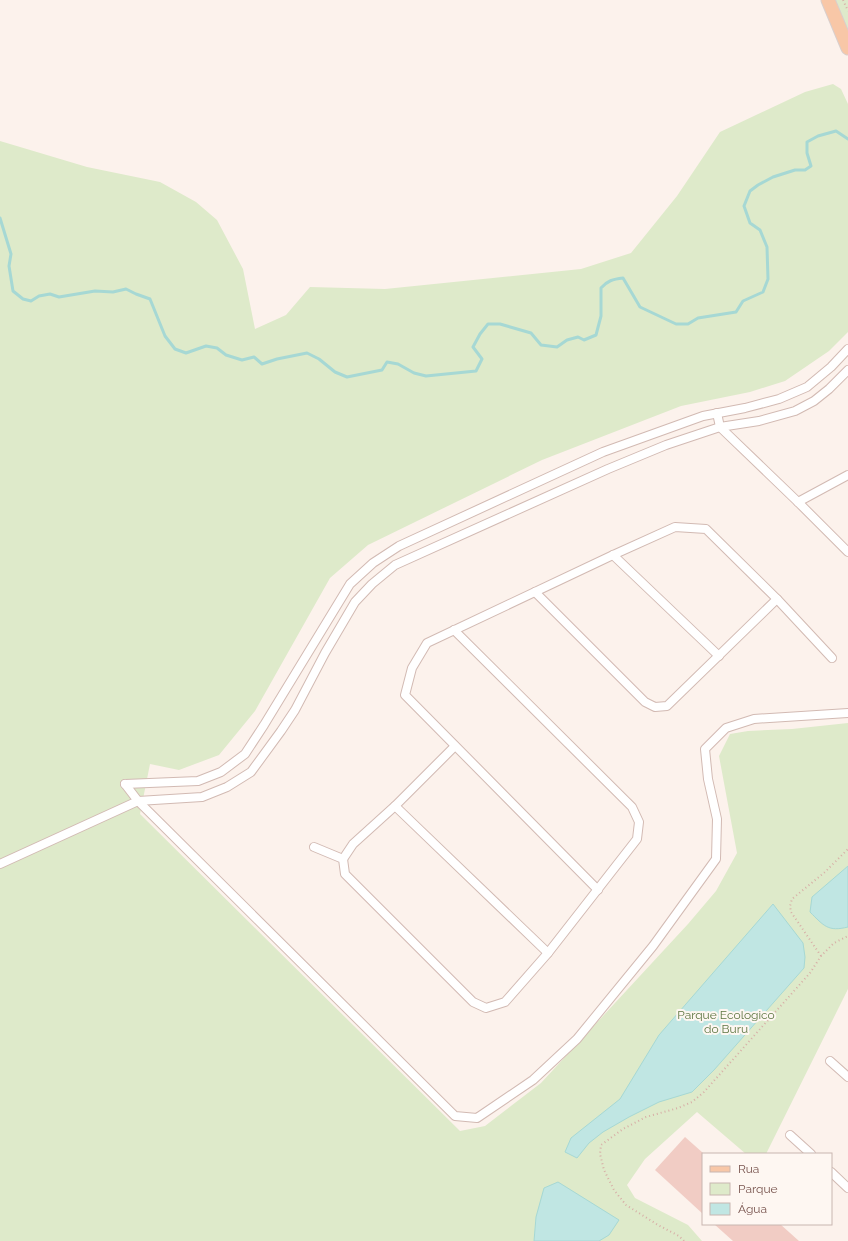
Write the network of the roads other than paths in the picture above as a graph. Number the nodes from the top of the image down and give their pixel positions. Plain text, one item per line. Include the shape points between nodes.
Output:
1 (828, 0) edge
2 (848, 48) edge
3 (848, 349) edge
4 (848, 370) edge
5 (717, 413) junction
6 (720, 427) junction
7 (848, 475) edge
8 (798, 502) junction
9 (848, 552) edge
10 (613, 555) junction
11 (535, 592) junction
12 (777, 599) junction
13 (454, 630) junction
14 (719, 656) junction
15 (832, 658) dead end
16 (848, 713) edge
17 (455, 746) junction
18 (138, 802) junction
19 (395, 806) junction
20 (314, 848) dead end
21 (343, 859) junction
22 (0, 864) edge
23 (598, 890) junction
24 (548, 953) junction
25 (830, 1061) dead end
26 (848, 1077) edge
27 (790, 1135) dead end
28 (810, 1153) edge
29 (832, 1173) edge
30 (848, 1188) edge

1 - 2 main road
3 - 5 street via 807,387 779,399
4 - 6 street via 814,401 796,411 759,421
5 - 6 street
5 - 18 street via 596,455 431,530 373,563 350,584 245,754 221,772 198,781 125,784
6 - 8 street
6 - 18 street via 666,445 608,469 394,565 355,602 295,710 252,772 227,787 202,797
7 - 8 street
8 - 9 street
10 - 11 street
10 - 12 street via 674,527 706,529
10 - 14 street
11 - 13 street
11 - 14 street via 645,702 655,707 667,706
12 - 14 street
12 - 15 street
13 - 17 street via 428,642 412,668 405,695
13 - 23 street via 632,807 639,822 637,839
16 - 18 street via 754,719 726,728 705,749 708,779 717,819 716,859 653,946 576,1039 533,1080 477,1118 455,1116
17 - 19 street
17 - 23 street
18 - 22 street
19 - 21 street via 353,844
19 - 24 street
20 - 21 street
21 - 24 street via 345,874 473,1002 486,1008 505,1002
23 - 24 street
25 - 26 street
27 - 28 street
29 - 30 street

